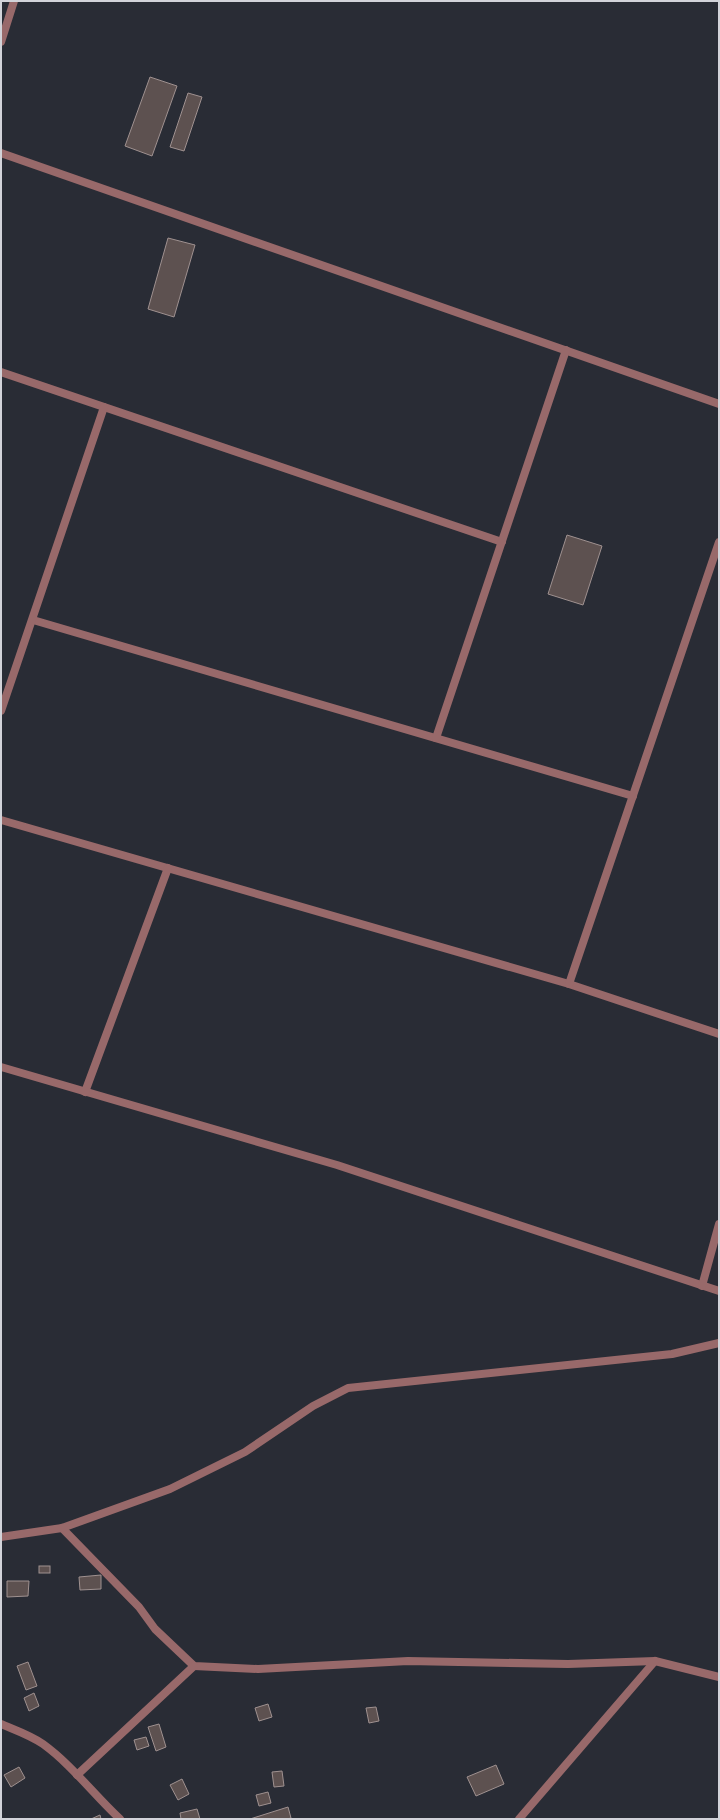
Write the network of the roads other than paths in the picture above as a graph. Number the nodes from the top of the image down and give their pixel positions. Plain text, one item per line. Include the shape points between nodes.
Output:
1 (14, 1) edge
2 (1, 42) edge
3 (1, 153) edge
4 (566, 350) junction
5 (1, 372) edge
6 (719, 404) edge
7 (104, 407) junction
8 (502, 542) junction
9 (719, 542) edge
10 (33, 620) junction
11 (1, 711) edge
12 (436, 738) junction
13 (633, 796) junction
14 (1, 820) edge
15 (168, 868) junction
16 (569, 984) junction
17 (719, 1034) edge
18 (1, 1067) edge
19 (85, 1092) junction
20 (719, 1224) edge
21 (702, 1286) junction
22 (719, 1291) edge
23 (719, 1343) edge
24 (62, 1528) junction
25 (1, 1537) edge
26 (655, 1661) junction
27 (194, 1666) junction
28 (719, 1677) edge
29 (1, 1724) edge
30 (77, 1775) junction
31 (120, 1819) edge
32 (519, 1819) edge

1 - 2 street
3 - 4 street
4 - 6 street
4 - 8 street
5 - 7 street
7 - 8 street
7 - 10 street
8 - 12 street
9 - 13 street
10 - 11 street
10 - 12 street
12 - 13 street
13 - 16 street
14 - 15 street
15 - 16 street
15 - 19 street
16 - 17 street
18 - 19 street
19 - 21 street via 337,1165
20 - 21 street
21 - 22 street
23 - 24 street via 672,1354 348,1388 313,1406 246,1452 170,1489
24 - 25 street
24 - 27 street via 139,1607 155,1629
26 - 27 street via 568,1664 408,1661 258,1669
26 - 28 street
26 - 32 street
27 - 30 street
29 - 30 street via 42,1744
30 - 31 street

